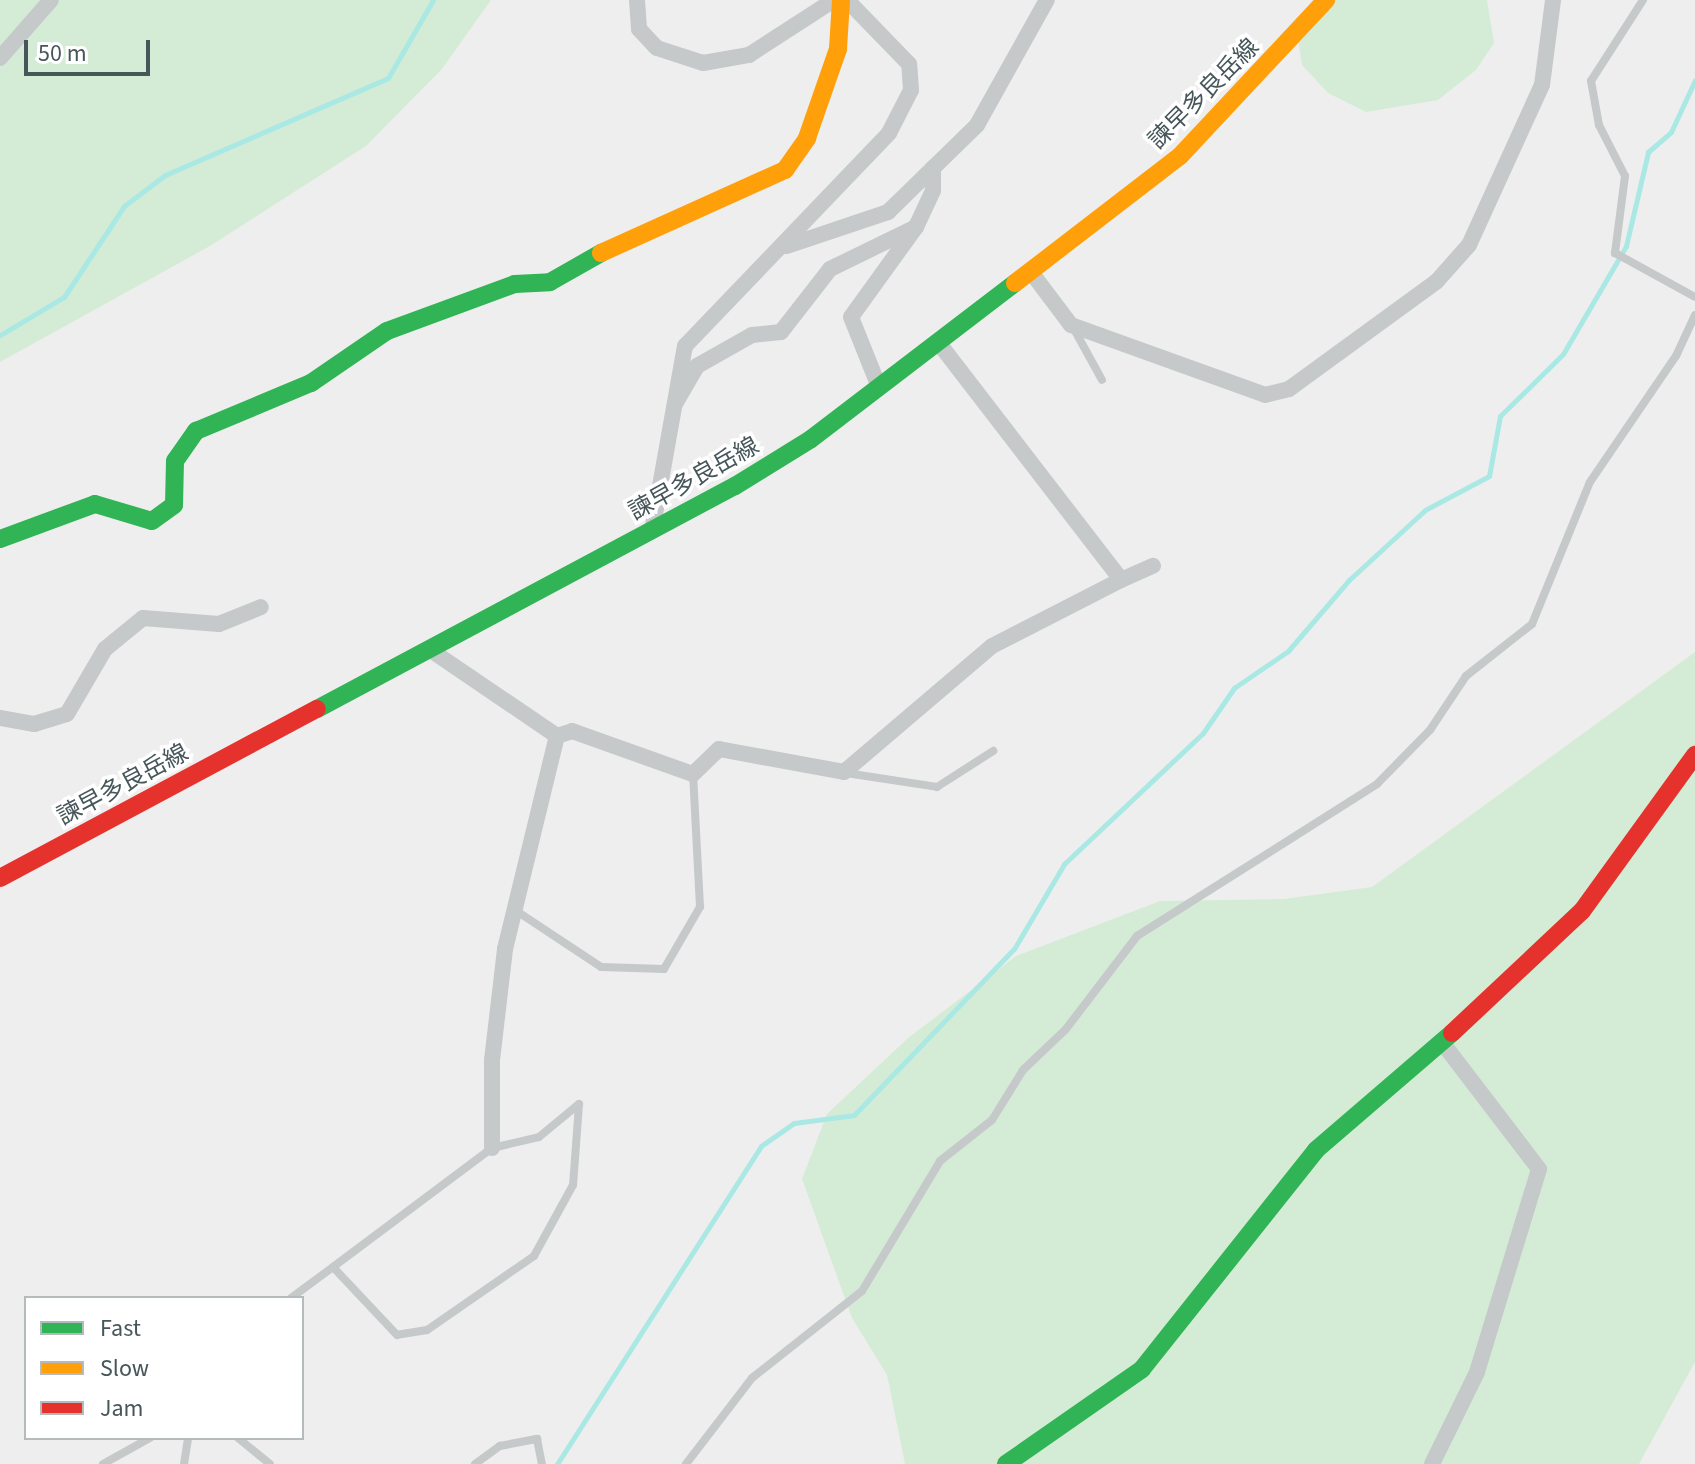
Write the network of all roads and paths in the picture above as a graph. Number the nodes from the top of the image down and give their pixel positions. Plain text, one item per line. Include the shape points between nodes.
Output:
1 (51, 0) edge
2 (637, 0) edge
3 (834, 0) edge
4 (844, 0) edge
5 (1047, 0) edge
6 (1326, 0) edge
7 (1553, 0) edge
8 (1643, 0) edge
9 (0, 58) edge
10 (933, 168) junction
11 (916, 227) junction
12 (787, 246) junction
13 (1031, 272) junction
14 (1695, 297) edge
15 (1695, 315) edge
16 (1071, 325) junction
17 (938, 342) junction
18 (1102, 380) dead end
19 (879, 387) junction
20 (668, 417) junction
21 (652, 531) junction
22 (0, 539) edge
23 (1153, 566) dead end
24 (1121, 580) junction
25 (261, 607) dead end
26 (429, 649) junction
27 (0, 718) edge
28 (557, 736) junction
29 (993, 751) dead end
30 (1695, 755) edge
31 (844, 772) junction
32 (693, 774) junction
33 (0, 878) edge
34 (515, 910) junction
35 (1441, 1041) junction
36 (492, 1148) junction
37 (333, 1267) junction
38 (294, 1296) edge
39 (146, 1440) edge
40 (188, 1440) edge
41 (240, 1440) edge
42 (103, 1464) edge
43 (184, 1464) edge
44 (270, 1464) edge
45 (475, 1464) edge
46 (542, 1464) edge
47 (686, 1464) edge
48 (1006, 1464) edge
49 (1432, 1464) edge

1 - 9 street
2 - 3 street via 639,29 657,48 703,63 749,55
4 - 12 street via 909,64 911,90 889,133
4 - 22 street via 838,49 807,138 785,170 636,233 550,282 515,284 387,331 311,383 196,431 175,461 174,505 152,521 95,504
5 - 10 street via 977,125
6 - 13 street, 諫早多良岳線 via 1199,139
7 - 16 street via 1542,85 1469,245 1437,281 1289,389 1265,395
8 - 14 lane via 1591,81 1599,125 1625,176 1615,253 1626,264
10 - 11 street via 933,191
10 - 12 street via 888,212
11 - 19 street via 851,317
11 - 20 street via 830,269 781,332 741,339 697,366
12 - 20 street via 685,346
13 - 16 street
13 - 17 street, 諫早多良岳線
15 - 47 lane via 1676,356 1590,482 1532,624 1466,676 1430,730 1377,784 1137,936 1066,1029 1023,1070 992,1120 940,1161 862,1291 752,1378
16 - 18 lane
17 - 19 street, 諫早多良岳線
17 - 24 street
19 - 21 street, 諫早多良岳線 via 798,447
20 - 21 street
21 - 26 street, 諫早多良岳線
23 - 24 street
24 - 31 street via 992,646
25 - 27 street via 219,624 143,618 105,649 67,714 34,724
26 - 28 street
26 - 33 street, 諫早多良岳線
28 - 32 street via 572,731
28 - 34 street
29 - 31 lane via 937,787
30 - 35 street via 1582,911
31 - 32 street via 719,749
32 - 34 lane via 700,907 664,969 601,967
34 - 36 street via 492,1060
35 - 48 street via 1316,1150 1142,1369
35 - 49 street via 1539,1169 1477,1372
36 - 37 lane
36 - 37 lane via 539,1137 579,1104 573,1185 534,1256 408,1337 397,1335
37 - 38 lane
39 - 42 lane
40 - 43 lane
41 - 44 lane
45 - 46 lane via 500,1446 537,1439

